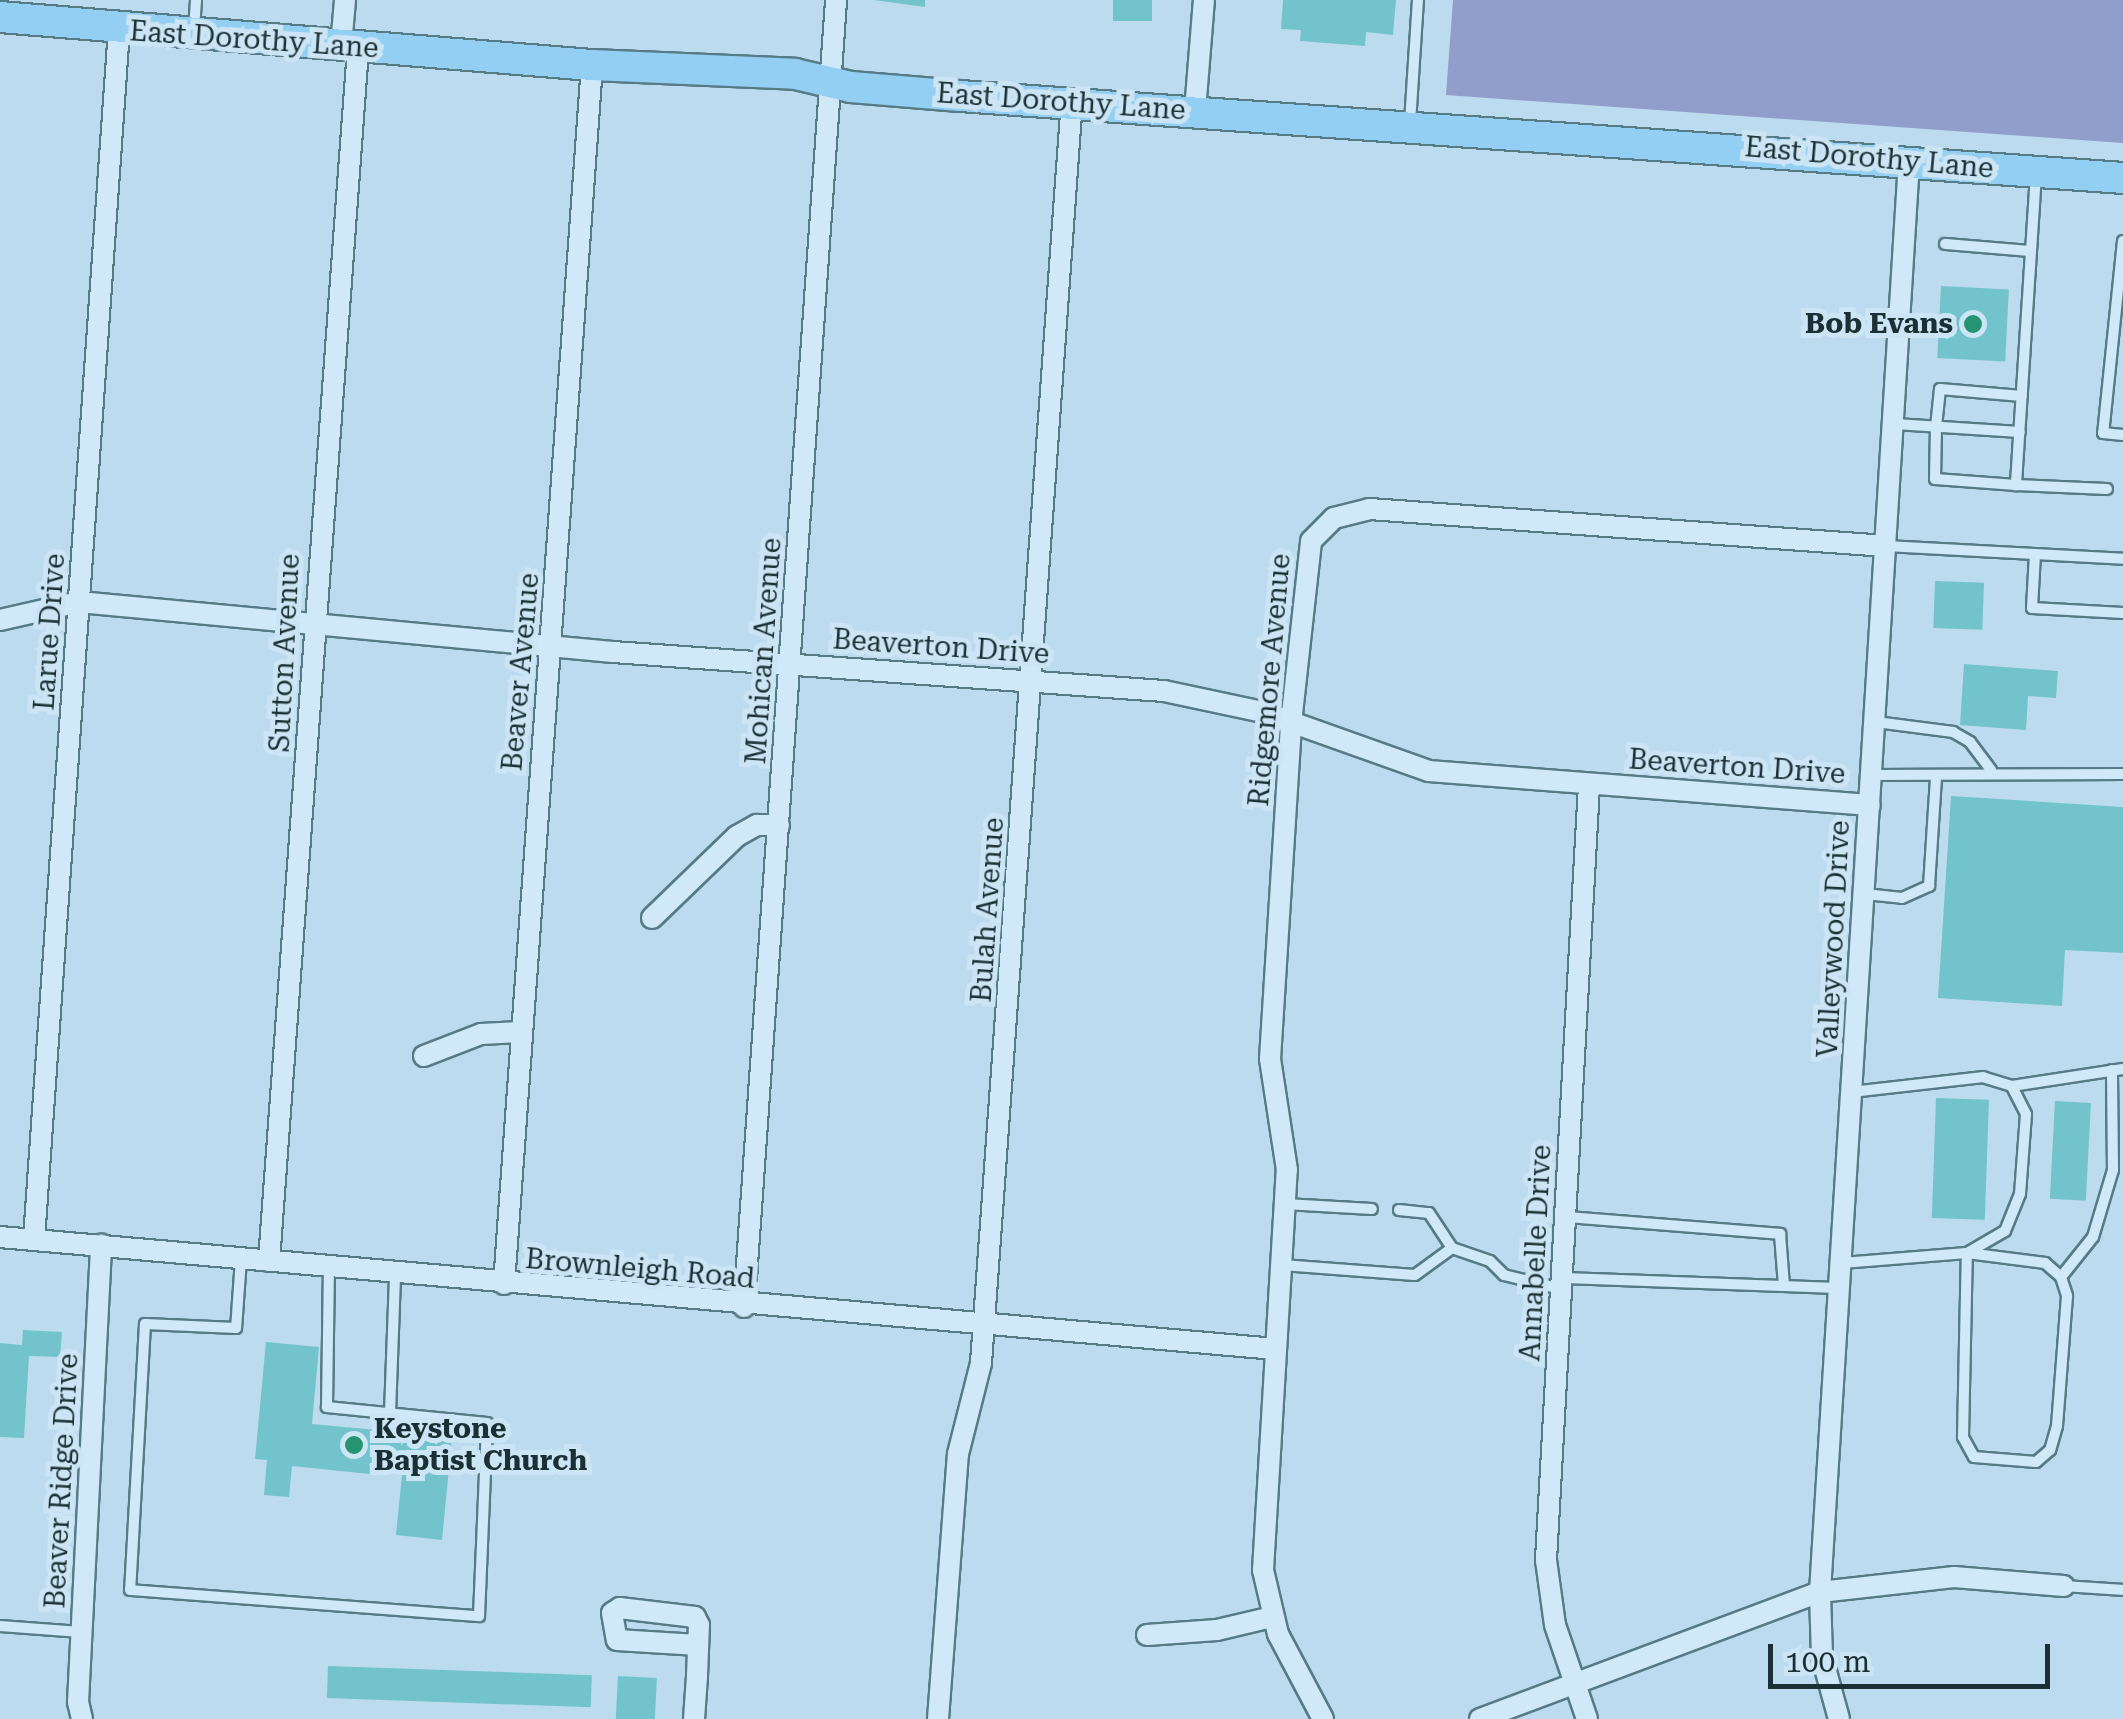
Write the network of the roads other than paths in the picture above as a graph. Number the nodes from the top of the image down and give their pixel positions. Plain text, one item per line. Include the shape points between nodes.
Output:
1 (196, 0) edge
2 (345, 0) edge
3 (836, 0) edge
4 (1204, 0) edge
5 (1418, 0) edge
6 (7, 12) edge
7 (119, 30) junction
8 (194, 35) junction
9 (349, 47) junction
10 (592, 65) junction
11 (830, 81) junction
12 (1072, 101) junction
13 (1196, 110) junction
14 (1410, 124) junction
15 (1909, 161) junction
16 (2036, 173) junction
17 (2123, 178) edge
18 (2123, 241) edge
19 (1945, 244) dead end
20 (2031, 251) junction
21 (2022, 396) junction
22 (1895, 424) junction
23 (1936, 427) junction
24 (2020, 432) junction
25 (2123, 435) edge
26 (2016, 485) junction
27 (2107, 489) dead end
28 (1886, 546) junction
29 (2035, 554) junction
30 (2123, 559) edge
31 (79, 602) junction
32 (2123, 612) edge
33 (0, 620) edge
34 (312, 625) junction
35 (551, 645) junction
36 (790, 664) junction
37 (1032, 681) junction
38 (1876, 722) junction
39 (1291, 723) junction
40 (1991, 770) junction
41 (2123, 774) edge
42 (1872, 775) junction
43 (1936, 777) junction
44 (1588, 784) junction
45 (1870, 805) junction
46 (779, 825) junction
47 (1865, 894) junction
48 (652, 918) dead end
49 (520, 1032) junction
50 (424, 1056) dead end
51 (2117, 1070) edge
52 (2012, 1086) junction
53 (1852, 1092) junction
54 (1285, 1204) junction
55 (1372, 1209) dead end
56 (1399, 1210) dead end
57 (1566, 1217) junction
58 (0, 1237) edge
59 (34, 1240) junction
60 (102, 1245) junction
61 (1452, 1248) junction
62 (1967, 1253) junction
63 (242, 1258) junction
64 (268, 1262) junction
65 (1842, 1263) junction
66 (1281, 1265) junction
67 (329, 1267) junction
68 (395, 1274) junction
69 (2062, 1277) junction
70 (504, 1284) junction
71 (1563, 1284) junction
72 (1784, 1286) junction
73 (1840, 1288) junction
74 (744, 1306) junction
75 (983, 1328) junction
76 (1276, 1349) junction
77 (390, 1413) junction
78 (2064, 1586) joint
79 (2123, 1590) edge
80 (1820, 1592) junction
81 (1272, 1617) junction
82 (0, 1626) edge
83 (81, 1632) junction
84 (1147, 1635) dead end
85 (698, 1645) dead end
86 (1576, 1684) junction
87 (82, 1719) edge
88 (694, 1719) edge
89 (938, 1719) edge
90 (1323, 1719) edge
91 (1480, 1719) edge
92 (1587, 1719) edge
93 (1839, 1719) edge

1 - 8 lane
2 - 9 street, Sutton Avenue
3 - 11 street, Mohican Avenue
4 - 13 street
5 - 14 lane
6 - 7 main road, East Dorothy Lane
7 - 8 main road, East Dorothy Lane
7 - 31 street, Larue Drive
8 - 9 main road, East Dorothy Lane
9 - 10 main road, East Dorothy Lane
9 - 34 street, Sutton Avenue
10 - 11 main road, East Dorothy Lane
10 - 35 street, Beaver Avenue
11 - 12 main road, East Dorothy Lane
11 - 36 street, Mohican Avenue
12 - 13 main road, East Dorothy Lane
12 - 37 street, Bulah Avenue
13 - 14 main road, East Dorothy Lane
14 - 15 main road, East Dorothy Lane
15 - 16 main road, East Dorothy Lane
15 - 22 street, Valleywood Drive
16 - 17 main road, East Dorothy Lane
16 - 20 lane
18 - 25 lane via 2103,433
19 - 20 lane
20 - 21 lane
21 - 23 lane via 1940,389
21 - 24 lane
22 - 23 lane
22 - 28 street, Valleywood Drive
23 - 24 lane
23 - 26 lane via 1934,480
24 - 26 lane
26 - 27 lane
28 - 29 lane
28 - 38 street, Valleywood Drive
28 - 39 street, Ridgemore Avenue via 1351,512 1322,526 1304,560
29 - 30 lane
29 - 32 lane via 2032,608
31 - 33 street, Beaverton Drive
31 - 34 street, Beaverton Drive
31 - 59 street, Larue Drive
34 - 35 street, Beaverton Drive
34 - 64 street, Sutton Avenue
35 - 36 street, Beaverton Drive
35 - 49 street, Beaver Avenue
36 - 37 street, Beaverton Drive
36 - 46 street, Mohican Avenue
37 - 39 street, Beaverton Drive via 1164,691
37 - 75 street, Bulah Avenue
38 - 40 lane via 1953,732
38 - 42 street, Valleywood Drive
39 - 44 street, Beaverton Drive via 1429,771
39 - 54 street, Ridgemore Avenue via 1270,1058 1285,1144
40 - 41 lane
40 - 43 lane
42 - 43 lane
42 - 45 street, Valleywood Drive
43 - 47 lane via 1929,886 1902,898
44 - 45 street, Beaverton Drive
44 - 57 street, Annabelle Drive
45 - 47 street, Valleywood Drive
46 - 48 street via 757,825 737,836
46 - 74 street, Mohican Avenue
47 - 53 street, Valleywood Drive
49 - 50 street via 481,1034
49 - 70 street, Beaver Avenue
51 - 52 lane
51 - 69 lane via 2113,1170 2093,1236
52 - 53 lane via 1982,1078 1929,1079 1905,1089
52 - 62 lane via 2026,1114 2020,1194 2005,1231
53 - 65 street, Valleywood Drive
54 - 55 lane
54 - 66 street, Ridgemore Avenue
56 - 61 lane via 1429,1213
57 - 71 street, Annabelle Drive
57 - 72 lane via 1780,1234
58 - 59 street, Brownleigh Road
59 - 60 street, Brownleigh Road
60 - 63 street, Brownleigh Road
60 - 83 street, Beaver Ridge Drive
61 - 66 lane via 1416,1275
61 - 71 lane via 1490,1261 1504,1274
62 - 65 lane
62 - 69 lane via 2045,1263
62 - 69 lane via 1963,1437 1974,1457 2036,1462 2050,1450 2068,1296
63 - 64 street, Brownleigh Road
63 - 77 lane via 236,1328 145,1324 130,1590 479,1616 487,1423
64 - 67 street, Brownleigh Road
65 - 73 street, Valleywood Drive
66 - 76 street, Ridgemore Avenue
67 - 68 street, Brownleigh Road
67 - 77 lane via 327,1407
68 - 70 street, Brownleigh Road
68 - 77 lane
70 - 74 street, Brownleigh Road
71 - 72 lane
71 - 86 street, Annabelle Drive via 1546,1560 1555,1625
72 - 73 lane
73 - 80 street, Valleywood Drive
74 - 75 street, Brownleigh Road
75 - 76 street, Brownleigh Road
75 - 89 street, Bulah Avenue via 951,1514
76 - 81 street, Ridgemore Avenue via 1263,1570
78 - 79 lane
78 - 80 street via 1954,1577
80 - 86 street
80 - 93 street, Valleywood Drive via 1822,1657
81 - 84 street via 1217,1630
81 - 90 street, Ridgemore Avenue
82 - 83 lane
83 - 87 street, Beaver Ridge Drive
85 - 88 street
86 - 91 street
86 - 92 street, Annabelle Drive

